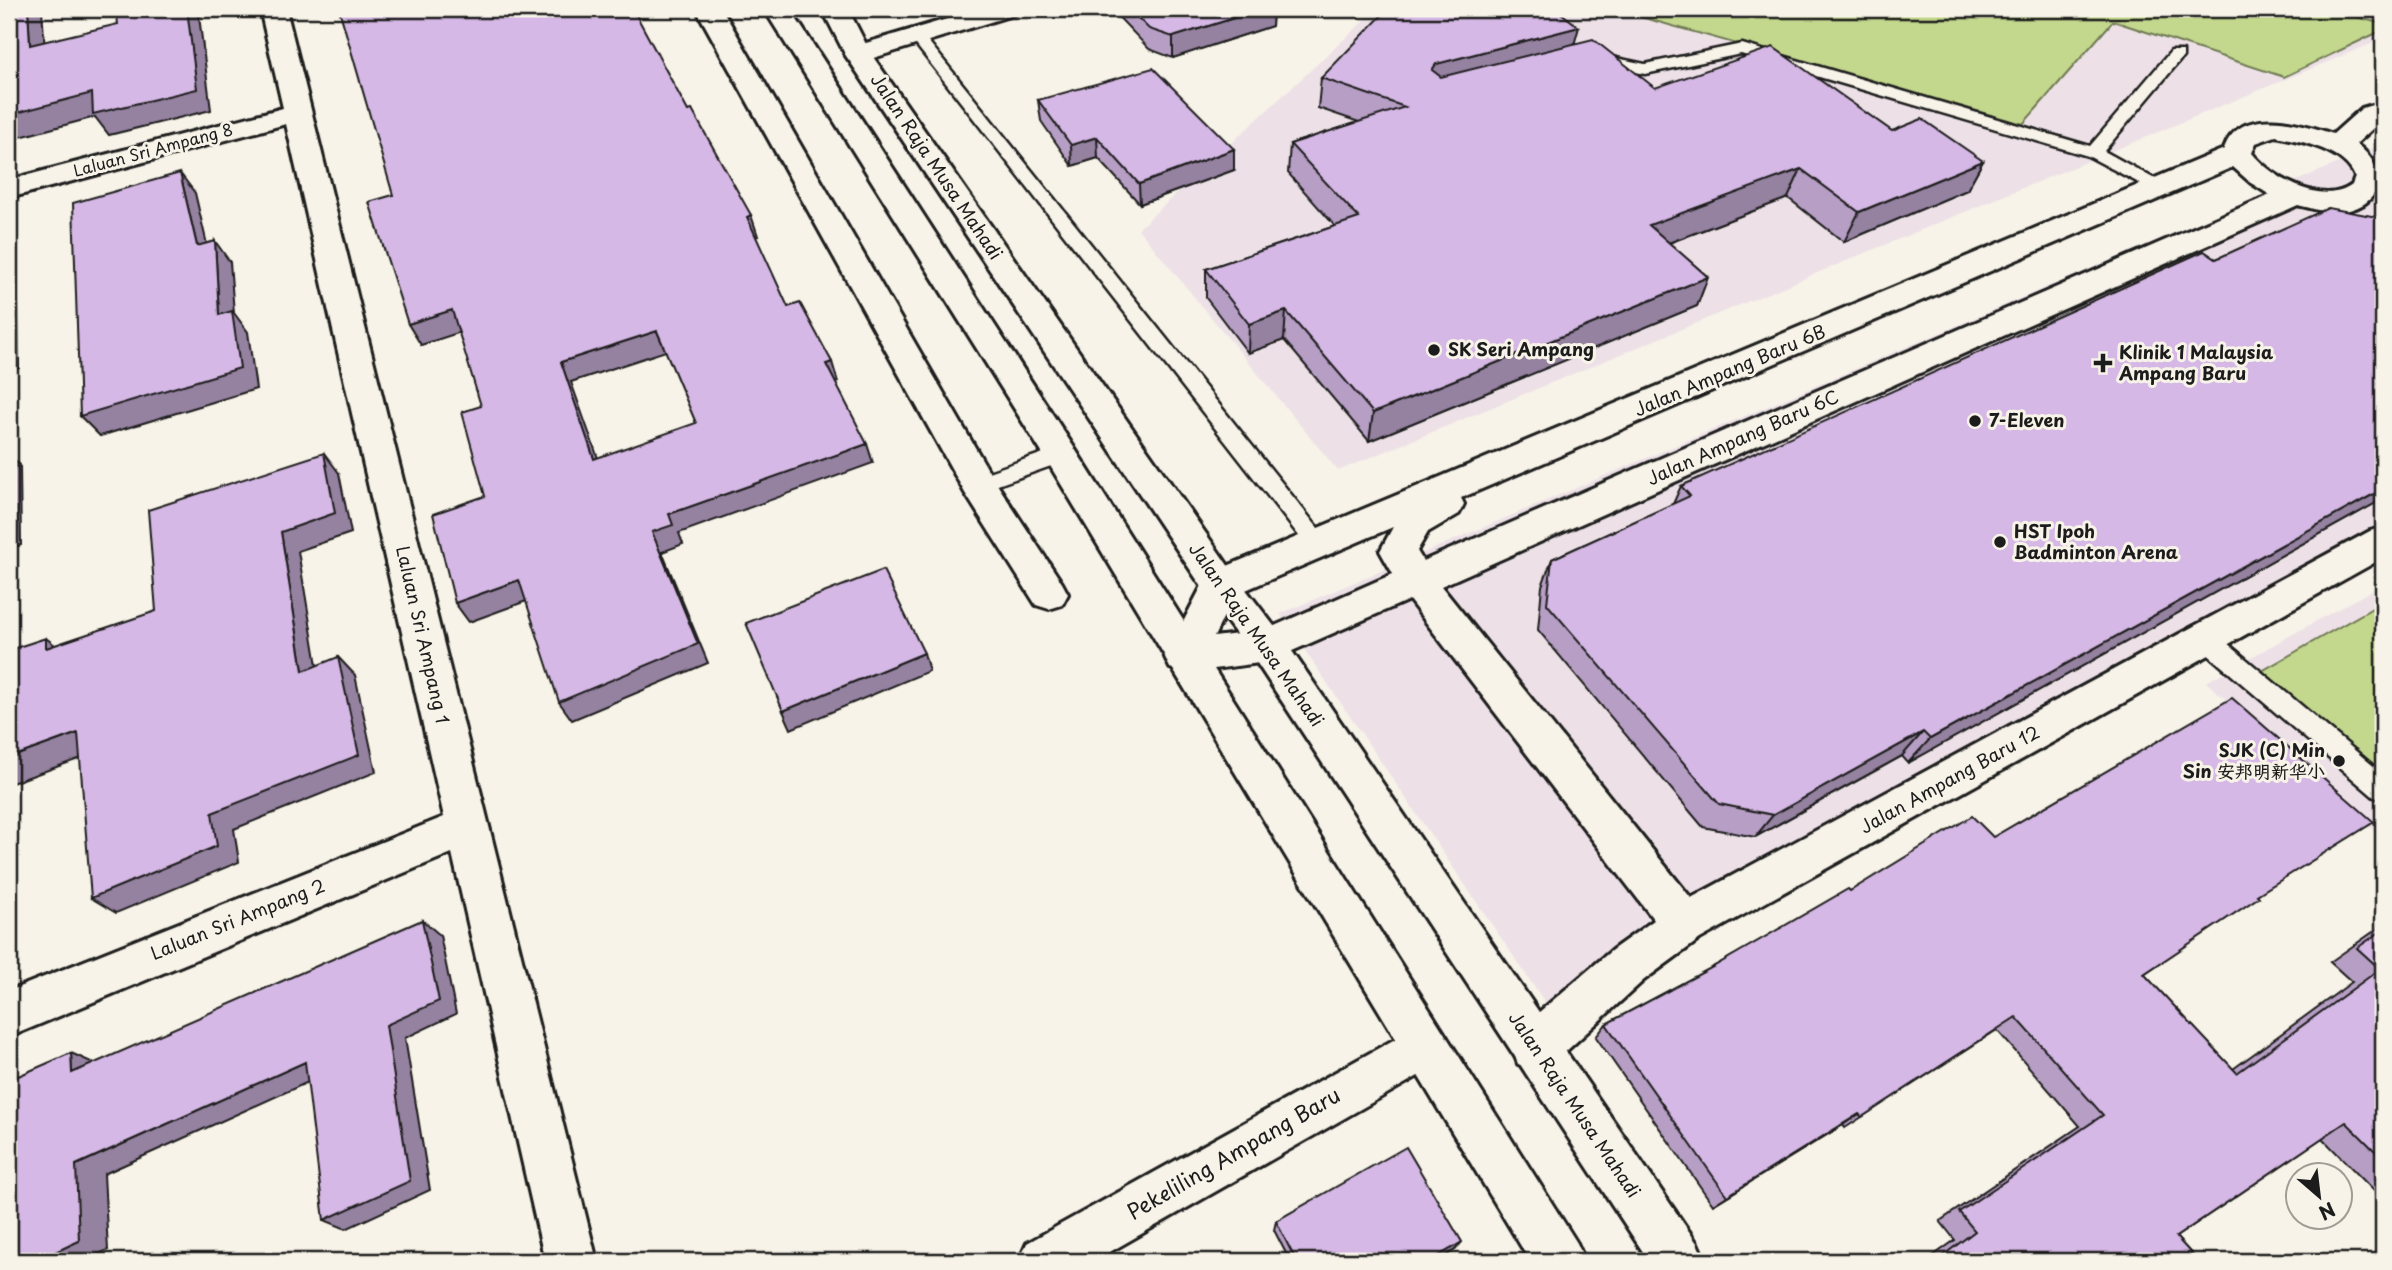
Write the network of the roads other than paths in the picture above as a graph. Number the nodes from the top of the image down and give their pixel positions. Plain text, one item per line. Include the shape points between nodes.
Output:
1 (273, 9) edge
2 (709, 9) edge
3 (777, 9) edge
4 (828, 9) edge
5 (835, 9) edge
6 (1007, 9) edge
7 (915, 34) junction
8 (858, 54) junction
9 (2177, 54) dead end
10 (1579, 62) edge
11 (2383, 110) edge
12 (298, 112) junction
13 (2338, 145) junction
14 (2094, 152) junction
15 (2238, 154) junction
16 (2162, 188) junction
17 (9, 189) edge
18 (2295, 195) junction
19 (2358, 196) junction
20 (2383, 211) edge
21 (1532, 453) junction
22 (1061, 455) junction
23 (978, 484) junction
24 (2383, 541) edge
25 (1318, 544) junction
26 (1416, 582) junction
27 (1220, 585) junction
28 (1049, 594) dead end
29 (2206, 639) junction
30 (1266, 646) junction
31 (1184, 657) junction
32 (2383, 789) edge
33 (467, 827) junction
34 (1684, 923) junction
35 (9, 1014) edge
36 (1424, 1046) junction
37 (1535, 1047) junction
38 (571, 1261) edge
39 (1045, 1261) edge
40 (1559, 1261) edge
41 (1679, 1261) edge

1 - 12 street, Laluan Sri Ampang 1
2 - 23 street
3 - 22 street
4 - 8 street
5 - 8 street, Jalan Raja Musa Mahadi
6 - 7 street
7 - 8 street
7 - 25 lane
8 - 27 street, Jalan Raja Musa Mahadi
9 - 14 lane
10 - 14 lane via 1591,59 1645,69 1742,49
11 - 13 street via 2372,114
12 - 17 street, Laluan Sri Ampang 8
12 - 33 street, Laluan Sri Ampang 1
13 - 15 street via 2296,130 2267,129 2246,135 2238,144
13 - 19 street via 2365,167 2367,188
14 - 16 lane
15 - 16 street, Jalan Ampang Baru 6B
15 - 18 street via 2258,177
16 - 21 street, Jalan Ampang Baru 6B
18 - 19 street via 2331,201
18 - 26 street, Jalan Ampang Baru 6C
19 - 20 street
21 - 25 street, Jalan Ampang Baru 6B
21 - 26 street via 1415,522 1398,551
22 - 23 lane
22 - 31 street
23 - 28 street
24 - 29 street, Jalan Ampang Baru 12
25 - 27 street, Jalan Ampang Baru 6B
26 - 30 street, Jalan Ampang Baru 6C
26 - 34 street
27 - 30 street, Jalan Raja Musa Mahadi
27 - 31 street
29 - 32 lane
29 - 34 street, Jalan Ampang Baru 12
30 - 31 street, Jalan Ampang Baru 6C
30 - 37 street, Jalan Raja Musa Mahadi
31 - 36 street
33 - 35 street, Laluan Sri Ampang 2
33 - 38 street, Laluan Sri Ampang 1
34 - 37 street, Jalan Ampang Baru 12 via 1628,965
36 - 39 street, Pekeliling Ampang Baru
36 - 40 street
37 - 41 street, Jalan Raja Musa Mahadi

